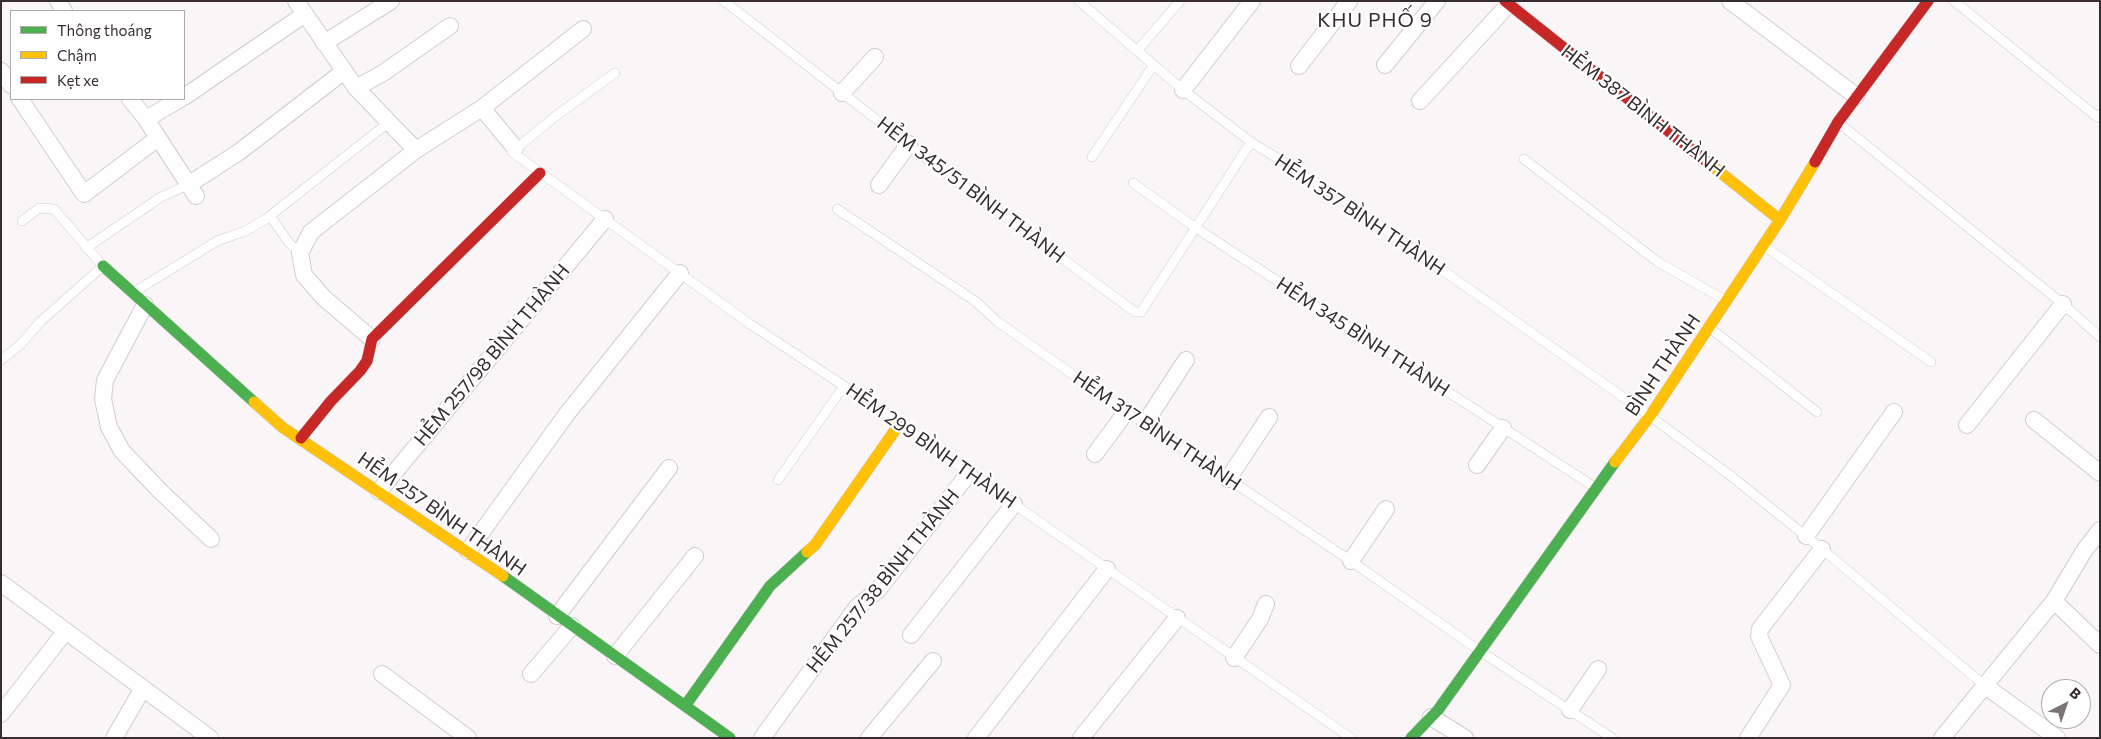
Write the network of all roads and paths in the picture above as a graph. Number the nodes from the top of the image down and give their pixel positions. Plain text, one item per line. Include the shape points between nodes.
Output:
1 (391, 1) edge
2 (724, 1) edge
3 (1079, 1) edge
4 (1180, 1) edge
5 (1252, 1) edge
6 (1350, 1) edge
7 (1436, 1) edge
8 (1730, 1) edge
9 (1928, 1) edge
10 (1954, 1) edge
11 (1507, 3) edge
12 (301, 8) edge
13 (450, 26) dead end
14 (583, 29) dead end
15 (324, 43) junction
16 (1137, 51) junction
17 (875, 57) dead end
18 (1385, 65) dead end
19 (1153, 66) junction
20 (1299, 66) dead end
21 (1, 70) edge
22 (343, 72) junction
23 (615, 73) dead end
24 (10, 84) edge
25 (356, 88) junction
26 (1183, 90) junction
27 (842, 93) junction
28 (185, 96) edge
29 (1856, 96) junction
30 (21, 100) edge
31 (131, 100) edge
32 (178, 100) edge
33 (1420, 101) dead end
34 (482, 108) junction
35 (2100, 114) edge
36 (146, 119) junction
37 (1838, 122) junction
38 (388, 123) junction
39 (158, 138) junction
40 (1251, 142) junction
41 (909, 144) junction
42 (416, 150) junction
43 (513, 150) junction
44 (1092, 157) dead end
45 (1524, 159) dead end
46 (540, 173) junction
47 (1133, 183) dead end
48 (880, 185) dead end
49 (192, 190) junction
50 (837, 209) dead end
51 (270, 216) junction
52 (605, 219) junction
53 (1780, 220) junction
54 (22, 221) dead end
55 (1196, 228) junction
56 (1764, 245) junction
57 (86, 248) junction
58 (300, 253) junction
59 (103, 266) junction
60 (680, 273) junction
61 (132, 293) junction
62 (1728, 301) junction
63 (2063, 304) junction
64 (145, 305) junction
65 (1710, 328) junction
66 (2100, 337) edge
67 (372, 339) junction
68 (1, 360) edge
69 (1186, 360) dead end
70 (1931, 362) dead end
71 (844, 386) junction
72 (1126, 412) junction
73 (1817, 412) dead end
74 (1894, 412) dead end
75 (1650, 416) junction
76 (1269, 417) dead end
77 (2034, 420) dead end
78 (900, 423) junction
79 (1145, 423) junction
80 (1967, 425) dead end
81 (1503, 428) junction
82 (301, 438) junction
83 (1095, 454) dead end
84 (1477, 465) dead end
85 (668, 468) dead end
86 (969, 473) junction
87 (2100, 473) edge
88 (1228, 479) junction
89 (778, 480) dead end
90 (1596, 488) junction
91 (379, 491) junction
92 (1014, 504) junction
93 (1386, 509) dead end
94 (2100, 530) edge
95 (1806, 536) junction
96 (211, 539) dead end
97 (1822, 549) junction
98 (468, 551) junction
99 (695, 556) dead end
100 (1351, 561) junction
101 (1107, 569) junction
102 (1, 584) edge
103 (2054, 601) junction
104 (1266, 604) dead end
105 (557, 616) junction
106 (1177, 618) junction
107 (572, 626) junction
108 (66, 632) junction
109 (911, 635) dead end
110 (2100, 645) edge
111 (1480, 651) junction
112 (615, 656) junction
113 (1234, 658) junction
114 (933, 661) dead end
115 (1598, 669) dead end
116 (382, 674) dead end
117 (531, 674) dead end
118 (1984, 685) junction
119 (143, 688) junction
120 (685, 706) junction
121 (1570, 710) junction
122 (1, 714) edge
123 (1430, 717) junction
124 (114, 738) edge
125 (210, 738) edge
126 (468, 738) edge
127 (730, 738) edge
128 (762, 738) edge
129 (869, 738) edge
130 (976, 738) edge
131 (1081, 738) edge
132 (1351, 738) edge
133 (1411, 738) edge
134 (1464, 738) edge
135 (1612, 738) edge
136 (1748, 738) edge
137 (1942, 738) edge
138 (2057, 738) edge

1 - 15 street
2 - 27 lane, HẺM 345/51 BÌNH THÀNH
3 - 16 lane, HẺM 357 BÌNH THÀNH
4 - 16 lane
5 - 26 street
6 - 20 street
7 - 18 street
8 - 29 street
9 - 29 street, BÌNH THÀNH
10 - 35 lane via 2097,117
11 - 33 street
11 - 53 street, HẺM 387 BÌNH THÀNH
12 - 15 street
12 - 28 street
13 - 25 street
14 - 34 street
15 - 22 street
16 - 19 lane, HẺM 357 BÌNH THÀNH
17 - 27 street
19 - 26 lane, HẺM 357 BÌNH THÀNH
19 - 44 lane
21 - 24 street
22 - 25 street
22 - 49 street
23 - 43 lane
25 - 38 street
26 - 40 lane, HẺM 357 BÌNH THÀNH
27 - 41 lane, HẺM 345/51 BÌNH THÀNH
29 - 37 street, BÌNH THÀNH
30 - 39 street via 84,194
31 - 36 street
32 - 36 street
34 - 42 street
34 - 43 street
36 - 39 street
37 - 53 street, BÌNH THÀNH
37 - 63 lane
38 - 42 street
38 - 51 lane
39 - 49 street
40 - 55 lane
40 - 75 lane, HẺM 357 BÌNH THÀNH via 1327,189
41 - 48 street
41 - 55 lane, HẺM 345/51 BÌNH THÀNH via 1135,312 1141,312
42 - 58 street via 311,232
43 - 46 lane, HẺM 299 BÌNH THÀNH
45 - 62 lane via 1658,262
46 - 52 lane, HẺM 299 BÌNH THÀNH
46 - 67 street
47 - 55 lane, HẺM 345 BÌNH THÀNH
49 - 57 lane via 161,197
50 - 72 lane, HẺM 317 BÌNH THÀNH via 975,301 998,322
51 - 58 lane
51 - 61 lane via 217,241
52 - 60 lane, HẺM 299 BÌNH THÀNH
52 - 91 street, HẺM 257/98 BÌNH THÀNH
53 - 56 street, BÌNH THÀNH
54 - 57 lane via 39,208 54,209
55 - 81 lane, HẺM 345 BÌNH THÀNH
56 - 62 street, BÌNH THÀNH
56 - 70 lane
57 - 59 lane
58 - 67 street via 304,275 324,298
59 - 61 street, HẺM 257 BÌNH THÀNH
59 - 68 lane via 40,322 20,346
60 - 71 lane, HẺM 299 BÌNH THÀNH
60 - 98 street via 566,415
61 - 64 street, HẺM 257 BÌNH THÀNH
62 - 65 street, BÌNH THÀNH
63 - 66 lane
63 - 80 street
64 - 82 street, HẺM 257 BÌNH THÀNH via 282,427
64 - 96 street via 105,380 103,399 109,427 122,451
65 - 73 lane
65 - 75 street, BÌNH THÀNH
67 - 82 street via 367,361 360,371
69 - 79 street
71 - 78 lane, HẺM 299 BÌNH THÀNH
71 - 89 lane
72 - 79 lane, HẺM 317 BÌNH THÀNH
72 - 83 street
74 - 95 street
75 - 90 street, BÌNH THÀNH
75 - 95 lane, HẺM 357 BÌNH THÀNH
76 - 88 street
77 - 87 street
78 - 86 lane, HẺM 299 BÌNH THÀNH
78 - 120 street via 815,544 770,586
79 - 88 lane, HẺM 317 BÌNH THÀNH
81 - 84 street
81 - 90 lane, HẺM 345 BÌNH THÀNH
82 - 91 street, HẺM 257 BÌNH THÀNH
85 - 105 street
86 - 92 lane, HẺM 299 BÌNH THÀNH
86 - 128 street, HẺM 257/38 BÌNH THÀNH via 878,590 857,607
88 - 100 lane, HẺM 317 BÌNH THÀNH
90 - 111 street, BÌNH THÀNH
91 - 98 street, HẺM 257 BÌNH THÀNH
92 - 101 lane, HẺM 299 BÌNH THÀNH
92 - 109 street
93 - 100 street
94 - 103 street
95 - 97 lane, HẺM 357 BÌNH THÀNH
97 - 118 lane, HẺM 357 BÌNH THÀNH
97 - 136 street via 1760,629 1759,636 1782,685
98 - 105 street, HẺM 257 BÌNH THÀNH
99 - 112 street
100 - 111 lane, HẺM 317 BÌNH THÀNH
101 - 106 lane, HẺM 299 BÌNH THÀNH
101 - 130 street
102 - 108 street
103 - 110 street
103 - 118 street
104 - 113 street
105 - 107 street, HẺM 257 BÌNH THÀNH
106 - 113 lane, HẺM 299 BÌNH THÀNH
106 - 131 street
107 - 112 street, HẺM 257 BÌNH THÀNH
107 - 117 street
108 - 119 street
108 - 122 street
111 - 121 lane, HẺM 317 BÌNH THÀNH
111 - 123 street, BÌNH THÀNH
112 - 120 street, HẺM 257 BÌNH THÀNH
113 - 132 lane, HẺM 299 BÌNH THÀNH
114 - 129 street
115 - 121 street
116 - 126 street
118 - 137 street
118 - 138 street
119 - 124 street
119 - 125 street
120 - 127 street, HẺM 257 BÌNH THÀNH
121 - 135 lane, HẺM 317 BÌNH THÀNH
123 - 133 street, BÌNH THÀNH
123 - 134 street

